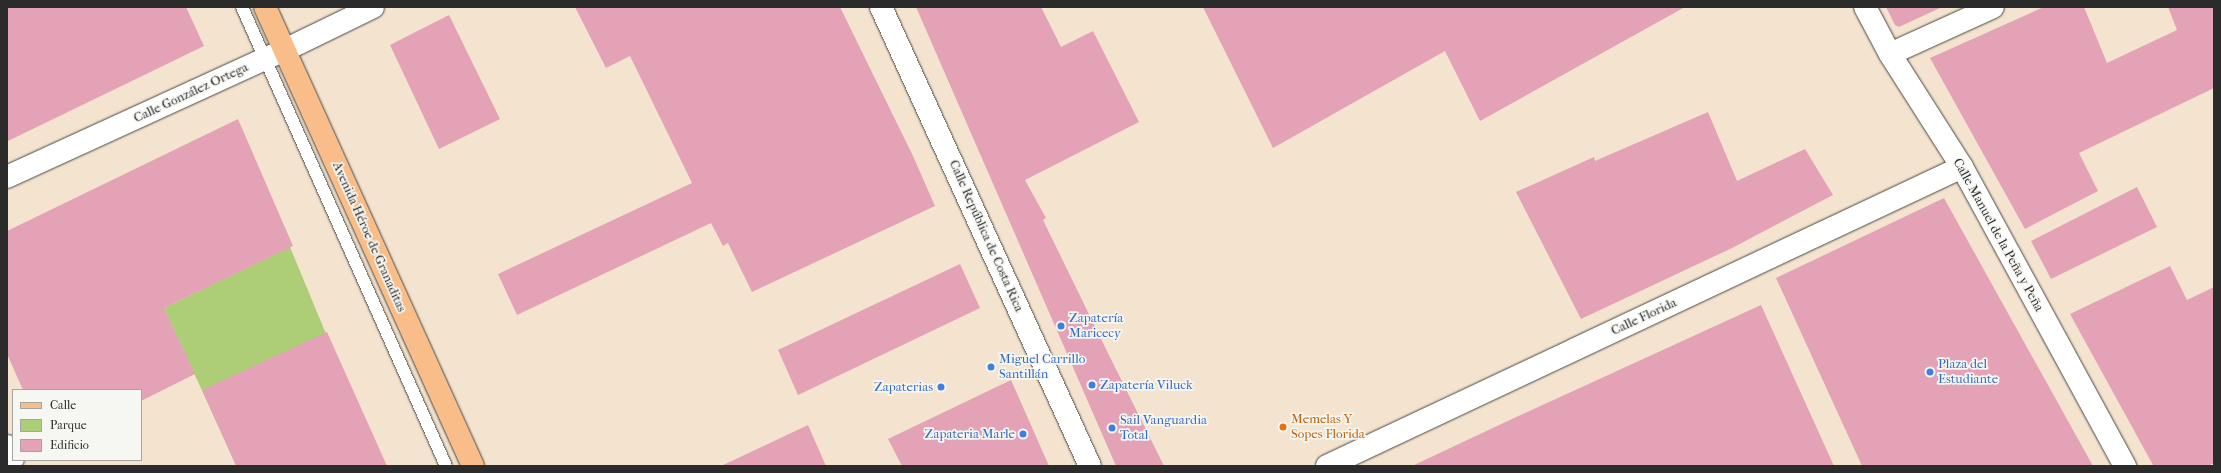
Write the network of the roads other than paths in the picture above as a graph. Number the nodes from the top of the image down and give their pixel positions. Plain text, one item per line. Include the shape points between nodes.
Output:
1 (242, 7) edge
2 (265, 7) edge
3 (373, 7) edge
4 (881, 7) edge
5 (1865, 7) edge
6 (1993, 7) edge
7 (1890, 54) junction
8 (275, 55) junction
9 (1962, 167) junction
10 (7, 177) edge
11 (7, 446) edge
12 (12, 457) edge
13 (446, 466) edge
14 (473, 466) edge
15 (1090, 466) edge
16 (1327, 466) edge
17 (2125, 466) edge

1 - 8 lane
2 - 8 main road, Avenida Héroe de Granaditas
3 - 8 street, Calle González Ortega
4 - 15 street, Calle República de Costa Rica
5 - 7 street, Calle Manuel de la Peña y Peña
6 - 7 street
7 - 9 street, Calle Manuel de la Peña y Peña
8 - 10 street, Calle González Ortega
8 - 13 lane
8 - 14 main road, Avenida Héroe de Granaditas
9 - 16 street, Calle Florida
9 - 17 street, Calle Manuel de la Peña y Peña
11 - 12 street

